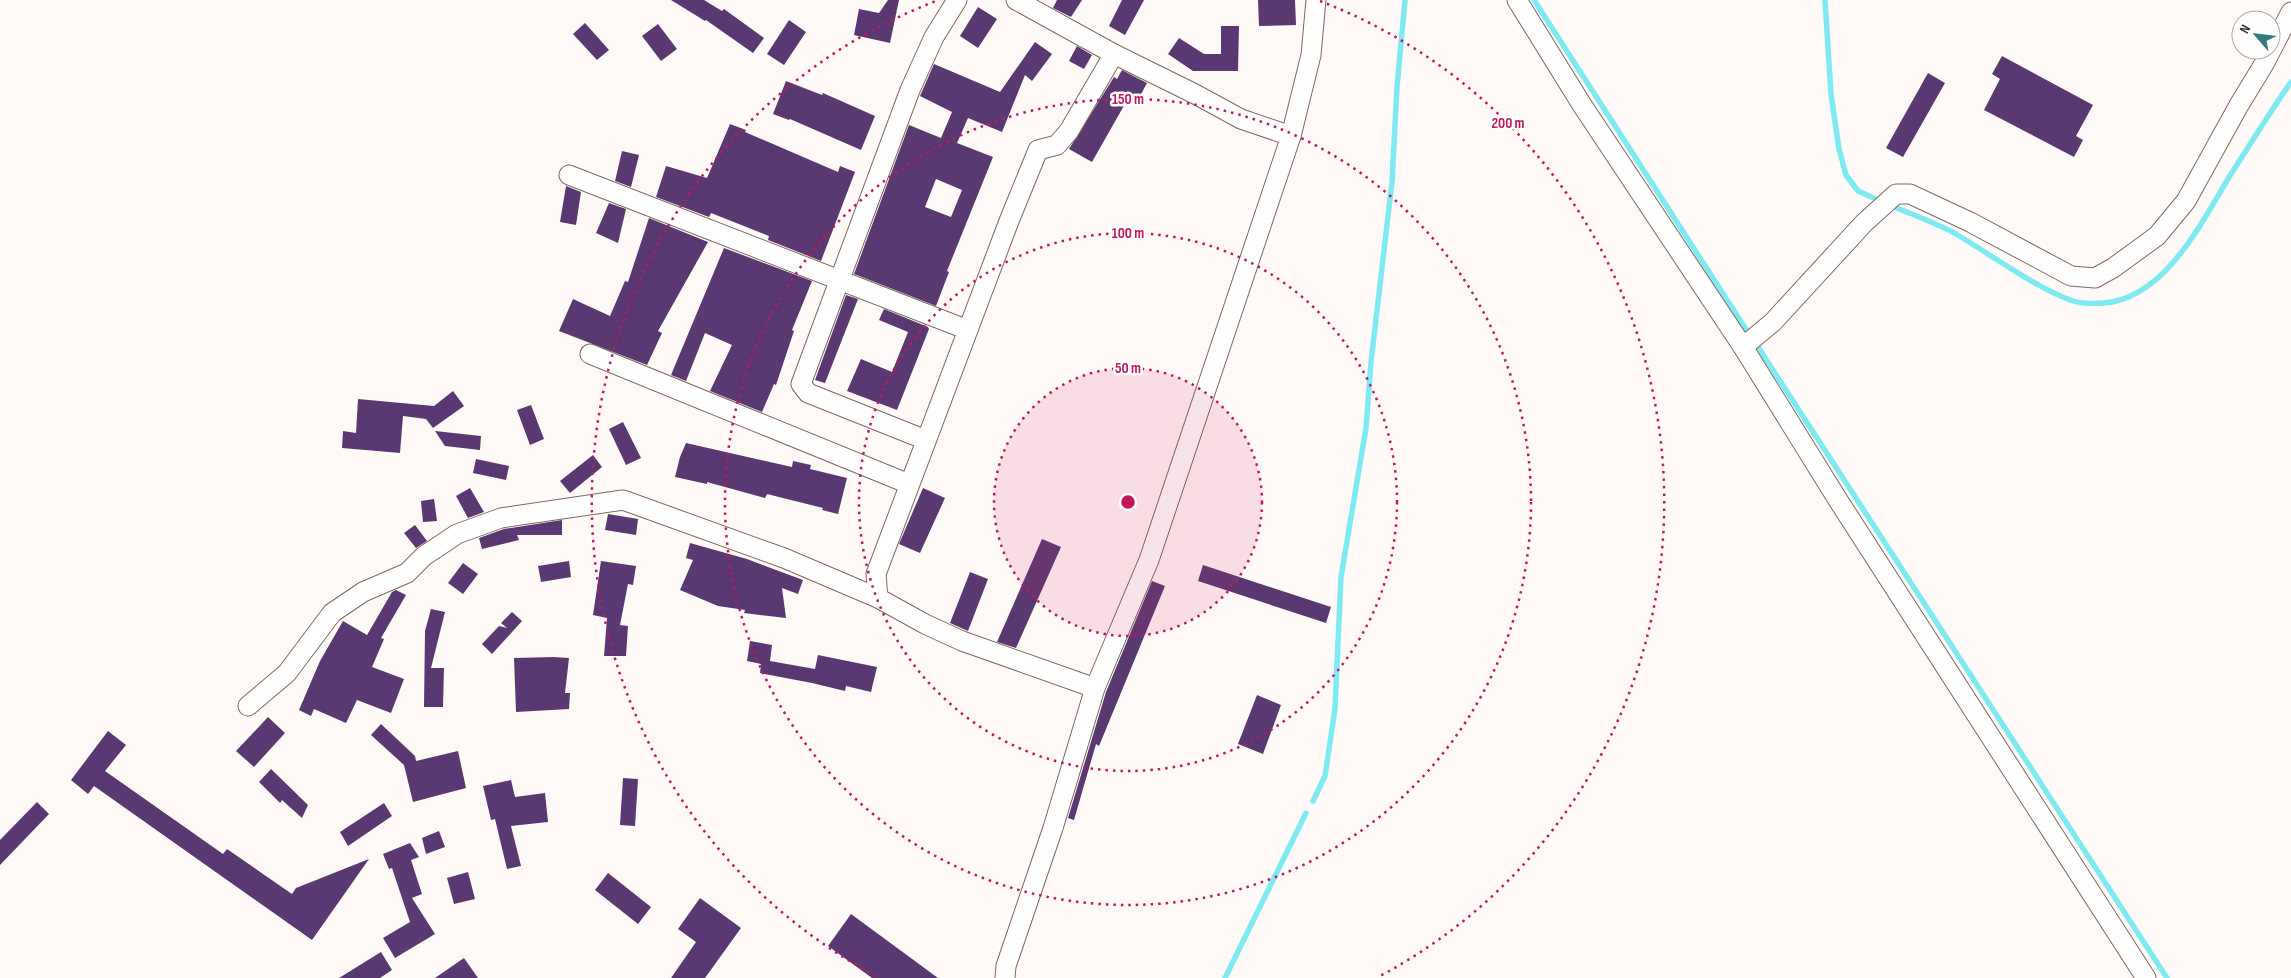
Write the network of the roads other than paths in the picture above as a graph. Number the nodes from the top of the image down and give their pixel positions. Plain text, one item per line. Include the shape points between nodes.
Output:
1 (957, 0) edge
2 (1016, 0) edge
3 (1316, 0) edge
4 (1518, 0) edge
5 (2291, 12) edge
6 (1114, 54) junction
7 (1291, 136) junction
8 (569, 175) dead end
9 (840, 280) junction
10 (968, 330) junction
11 (1744, 347) junction
12 (590, 354) dead end
13 (926, 440) junction
14 (909, 484) junction
15 (878, 598) junction
16 (1095, 688) junction
17 (248, 706) dead end
18 (1005, 978) edge
19 (2146, 978) edge

1 - 9 street via 934,38 910,90
2 - 6 street
3 - 7 street via 1311,55
4 - 11 street via 1582,105
5 - 11 street via 2186,201 2157,236 2113,268 2095,278 2070,276 1970,222 1910,194 1896,194 1864,223 1773,322
6 - 7 street via 1241,119
6 - 10 street via 1069,131 1057,145 1038,150
7 - 16 street via 1149,560
8 - 9 street
9 - 10 street
9 - 13 street via 801,384 808,393
10 - 13 street
11 - 19 street via 1838,500
12 - 14 street
13 - 14 street
14 - 15 street via 876,574
15 - 16 street via 962,640
15 - 17 street via 784,558 622,500 526,513 457,534 424,556 406,573 363,592 332,613 287,673
16 - 18 street via 1053,828 1006,966

